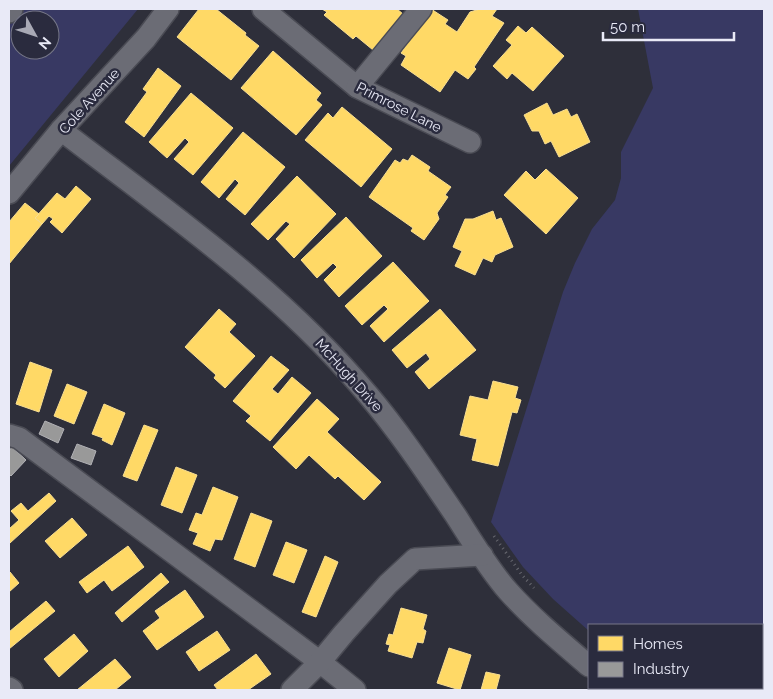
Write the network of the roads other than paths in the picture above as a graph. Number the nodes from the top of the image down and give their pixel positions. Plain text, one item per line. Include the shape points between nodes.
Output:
1 (12, 9) edge
2 (168, 9) edge
3 (263, 9) edge
4 (421, 9) edge
5 (9, 12) edge
6 (357, 87) junction
7 (61, 130) junction
8 (470, 142) dead end
9 (9, 193) edge
10 (9, 435) edge
11 (482, 555) junction
12 (320, 662) junction
13 (588, 665) edge
14 (9, 688) edge
15 (12, 690) edge
16 (292, 690) edge
17 (355, 690) edge

1 - 5 street
2 - 7 street, Cole Avenue via 146,38
3 - 6 street, Primrose Lane
4 - 6 street
6 - 8 street, Primrose Lane
7 - 9 street, Cole Avenue
7 - 11 street, McHugh Drive via 239,267 324,345 400,434
10 - 12 street via 19,438
11 - 12 street via 415,559 388,584
11 - 13 street, McHugh Drive via 508,591
12 - 16 street
12 - 17 street
14 - 15 street

